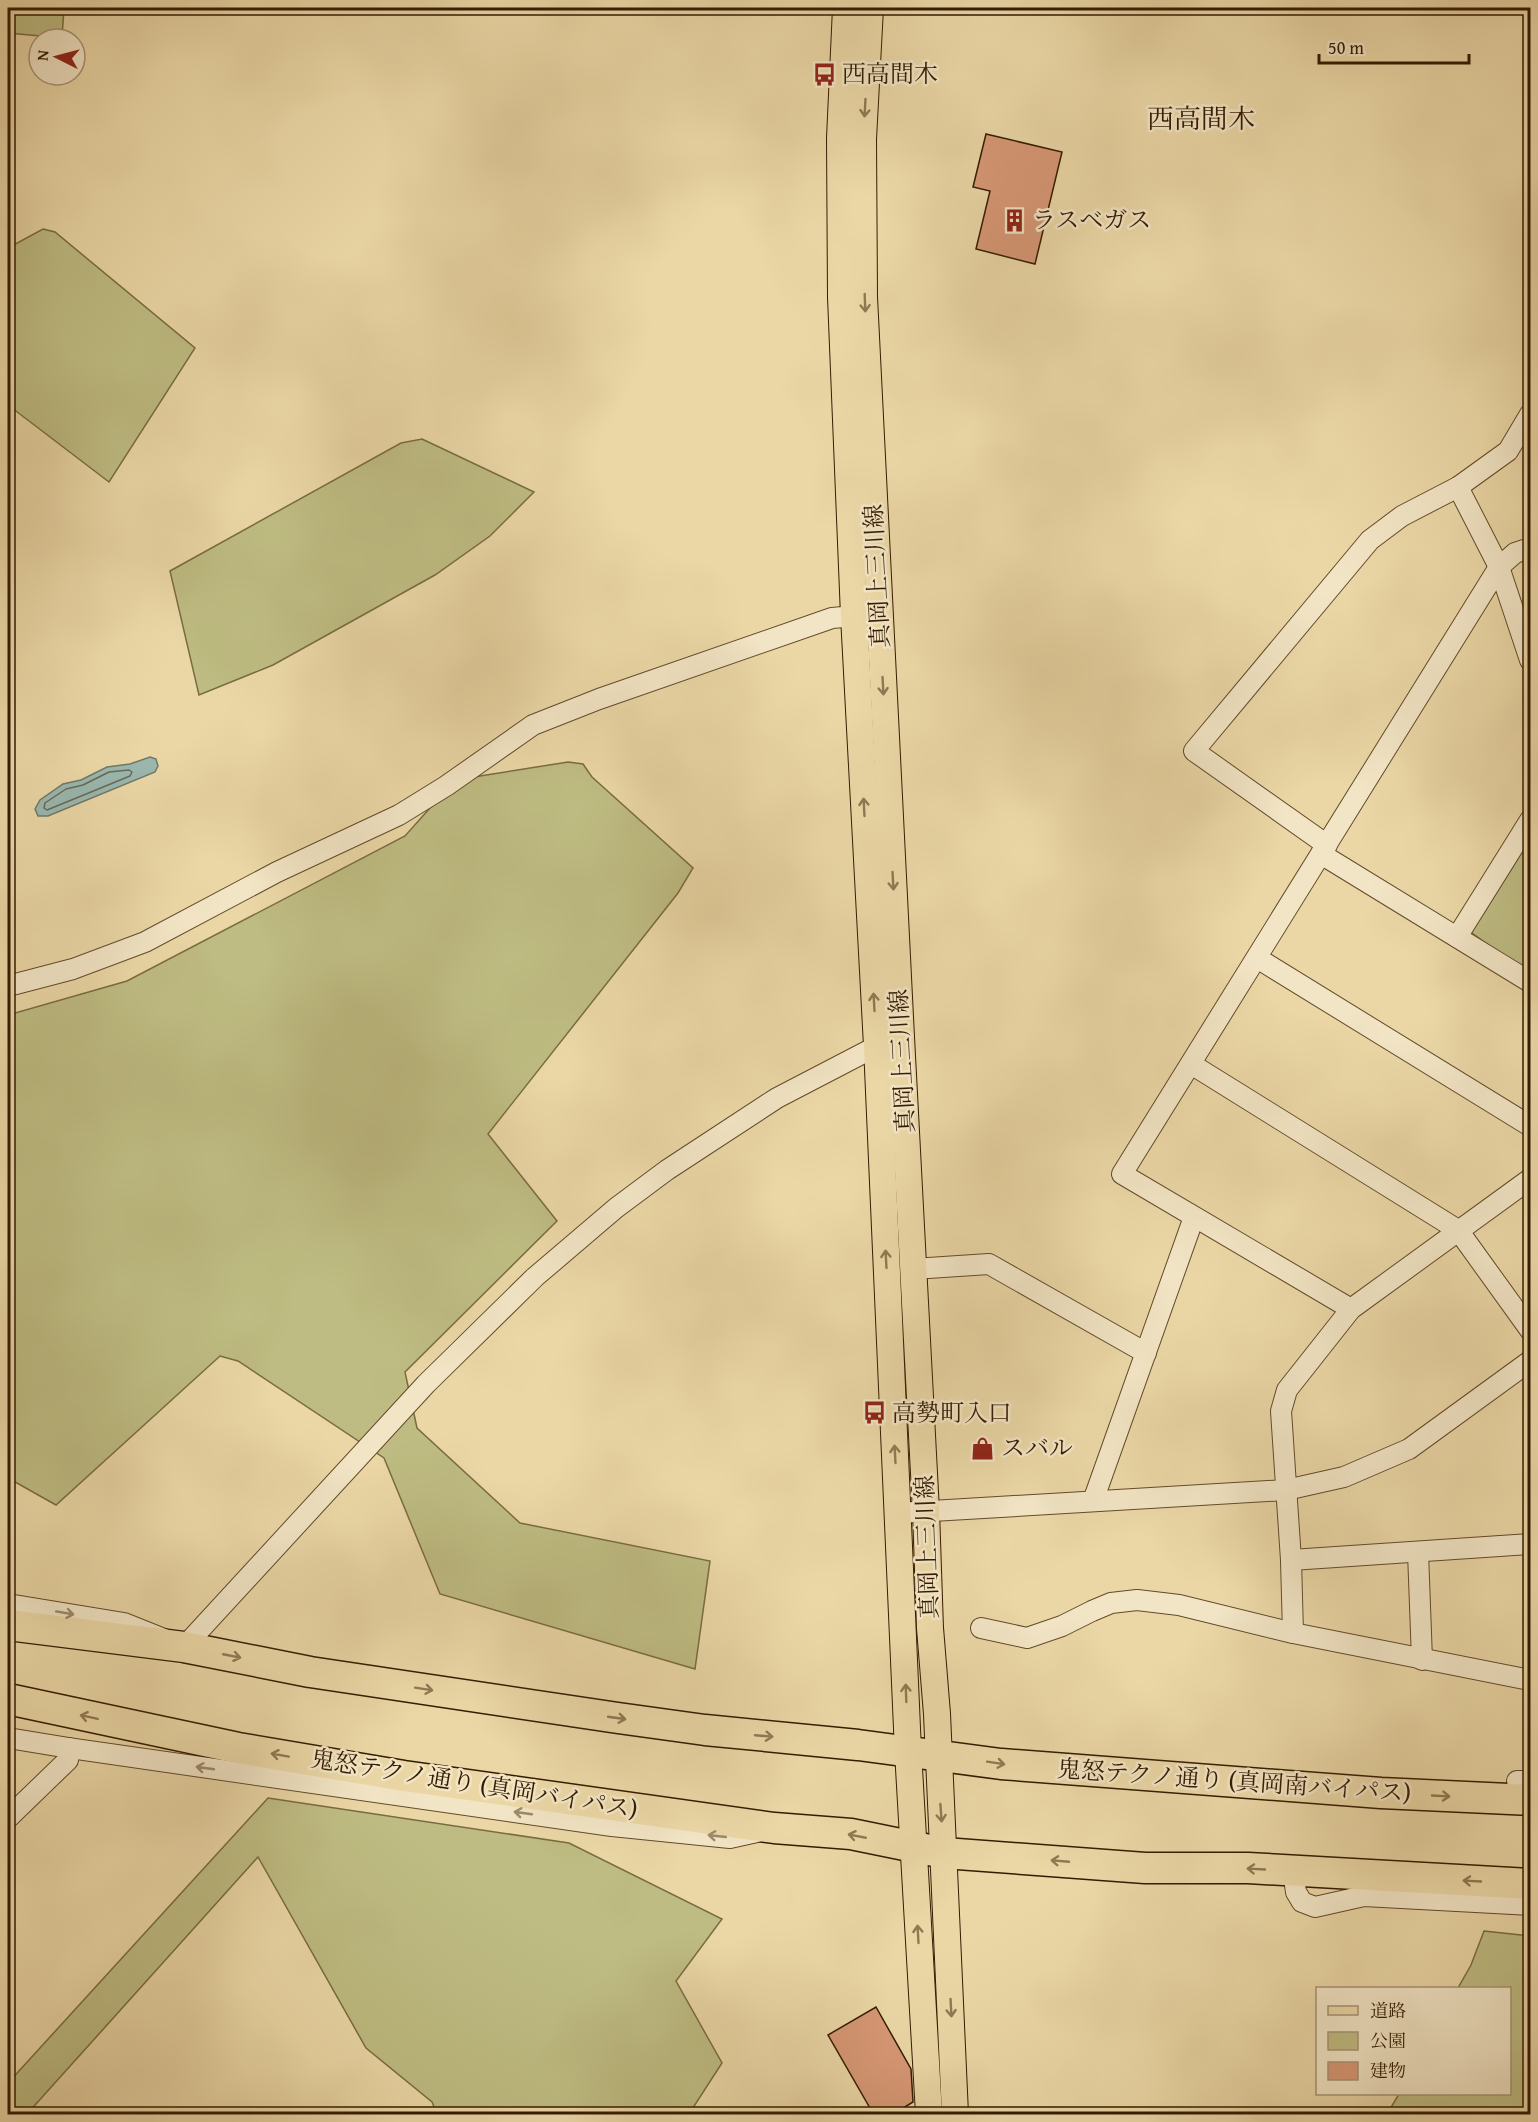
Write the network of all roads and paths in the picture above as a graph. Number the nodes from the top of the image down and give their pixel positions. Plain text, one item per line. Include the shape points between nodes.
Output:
1 (846, 8) edge
2 (870, 8) edge
3 (1530, 414) edge
4 (1458, 487) junction
5 (1530, 548) edge
6 (1499, 567) junction
7 (879, 614) junction
8 (854, 615) junction
9 (1530, 660) edge
10 (1530, 820) edge
11 (1324, 849) junction
12 (1457, 937) junction
13 (1257, 958) junction
14 (1530, 982) edge
15 (8, 986) edge
16 (877, 1046) junction
17 (1191, 1064) junction
18 (1530, 1125) edge
19 (1530, 1179) edge
20 (1194, 1217) junction
21 (1458, 1230) junction
22 (913, 1269) junction
23 (1351, 1309) junction
24 (1530, 1330) edge
25 (1146, 1353) junction
26 (1530, 1361) edge
27 (1286, 1490) junction
28 (1093, 1501) junction
29 (927, 1511) junction
30 (898, 1513) junction
31 (1530, 1544) edge
32 (1418, 1552) junction
33 (1291, 1560) junction
34 (8, 1604) edge
35 (8, 1625) edge
36 (981, 1628) dead end
37 (1293, 1633) junction
38 (184, 1647) junction
39 (1422, 1660) junction
40 (1530, 1680) edge
41 (8, 1699) edge
42 (8, 1737) edge
43 (69, 1749) junction
44 (908, 1751) junction
45 (938, 1755) junction
46 (1526, 1787) edge
47 (8, 1818) edge
48 (774, 1828) junction
49 (914, 1848) junction
50 (944, 1853) junction
51 (1298, 1871) junction
52 (1530, 1884) edge
53 (1530, 1905) edge
54 (929, 2115) edge
55 (956, 2115) edge

1 - 8 main road, 真岡上三川線 via 840,138 841,297
2 -> 7 main road, 真岡上三川線 via 863,139 864,297
3 - 4 street via 1508,451
4 - 6 street
4 - 11 street via 1402,516 1370,540 1194,751
5 - 6 street via 1515,553
6 - 9 street
6 - 11 street
7 - 8 street
7 -> 22 main road, 真岡上三川線
8 - 15 street via 832,618 533,725 399,815 278,872 145,942 73,969
16 -> 8 main road, 真岡上三川線
10 - 12 street
11 - 12 street
11 - 13 street
12 - 14 street
13 - 17 street
13 - 18 street
30 -> 16 main road, 真岡上三川線
16 - 38 street via 777,1098 667,1170 535,1277 426,1384
17 - 20 street via 1122,1174
17 - 21 street
19 - 21 street
20 - 23 street
20 - 25 street
21 - 23 street
21 - 24 street
22 - 25 street via 989,1264
22 - 29 main road, 真岡上三川線
23 - 27 street via 1287,1390 1281,1412
25 - 28 street
26 - 27 street via 1409,1449 1344,1477
27 - 28 street
27 - 33 street
28 - 29 street
29 - 30 street
29 - 45 main road, 真岡上三川線
44 -> 30 main road, 真岡上三川線
31 - 32 street
32 - 33 street
32 - 39 street
33 - 37 street
34 -> 38 street via 124,1623
35 - 38 highway
36 - 37 street via 1027,1638 1112,1603 1137,1600 1179,1605
37 - 39 street
38 -> 44 highway via 310,1672 618,1718
39 - 40 street
48 -> 41 highway, 鬼怒テクノ通り (真岡バイパス) via 404,1776 238,1748
42 - 43 street
43 - 47 street via 68,1760
48 -> 43 street via 730,1838 612,1826
44 - 45 highway
44 - 49 main road, 真岡上三川線
45 -> 46 highway, 鬼怒テクノ通り (真岡南バイパス) via 1024,1766 1381,1793
45 -> 50 main road, 真岡上三川線
49 -> 48 highway, 鬼怒テクノ通り (真岡バイパス) via 851,1834
49 - 50 highway, 鬼怒テクノ通り (真岡バイパス)
54 -> 49 main road, 真岡上三川線
51 -> 50 highway via 1144,1868
50 -> 55 main road, 真岡上三川線
52 -> 51 highway
51 - 53 street via 1296,1892 1302,1902 1315,1907 1364,1896

